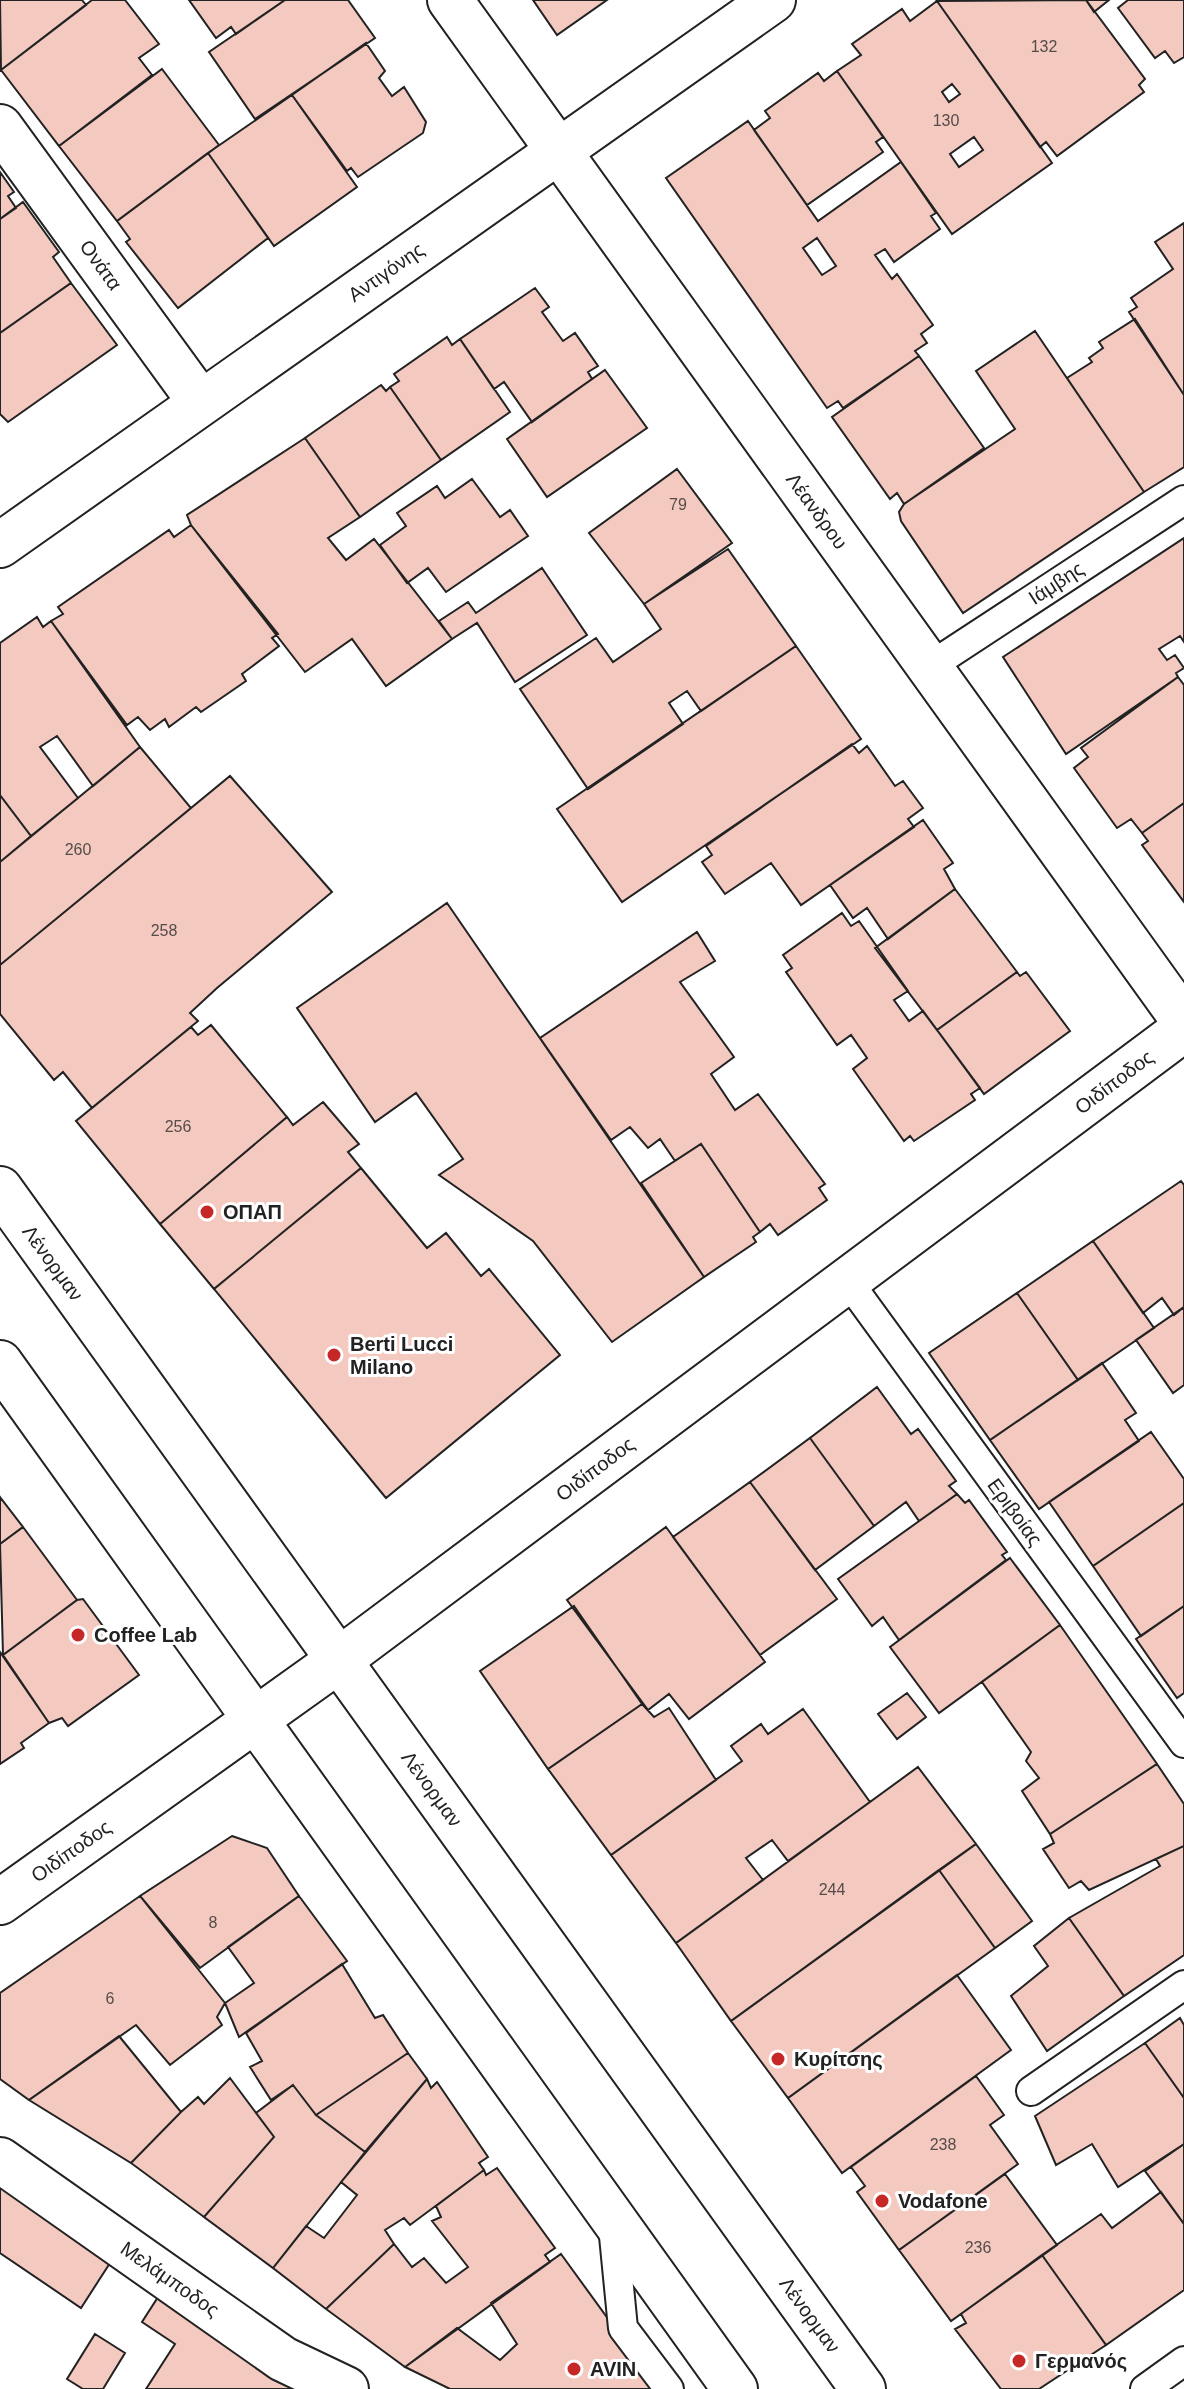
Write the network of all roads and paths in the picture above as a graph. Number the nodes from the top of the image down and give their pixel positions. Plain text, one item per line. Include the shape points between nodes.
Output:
1 (450, 0) edge
2 (773, 0) edge
3 (0, 127) edge
4 (558, 150) junction
5 (201, 403) junction
6 (1184, 500) edge
7 (0, 545) edge
8 (929, 667) junction
9 (1184, 1021) edge
10 (1184, 1029) edge
11 (0, 1189) edge
12 (847, 1280) junction
13 (0, 1363) edge
14 (339, 1660) junction
15 (256, 1721) junction
16 (1184, 1743) edge
17 (0, 1902) edge
18 (1184, 1985) edge
19 (1031, 2091) dead end
20 (0, 2160) edge
21 (613, 2217) junction
22 (1184, 2361) edge
23 (346, 2389) edge
24 (669, 2389) edge
25 (735, 2389) edge
26 (863, 2389) edge
27 (1145, 2389) edge

1 - 4 street, Λέανδρου
2 - 4 street, Αντιγόνης
3 - 5 street, Ονάτα
4 - 5 street, Αντιγόνης
4 - 8 street, Λέανδρου
5 - 7 street, Αντιγόνης
6 - 8 lane, Ιάμβης
8 - 9 street, Λέανδρου
10 - 12 street, Οιδίποδος
11 - 14 street, Λένορμαν
12 - 14 street, Οιδίποδος
12 - 16 lane, Εριβοίας
13 - 15 street
14 - 15 street, Οιδίποδος
14 - 26 street, Λένορμαν
15 - 17 street, Οιδίποδος
15 - 21 street
18 - 19 lane
20 - 23 street, Μελάμποδος via 283,2359
21 - 24 lane via 623,2328
21 - 25 street
22 - 27 lane

